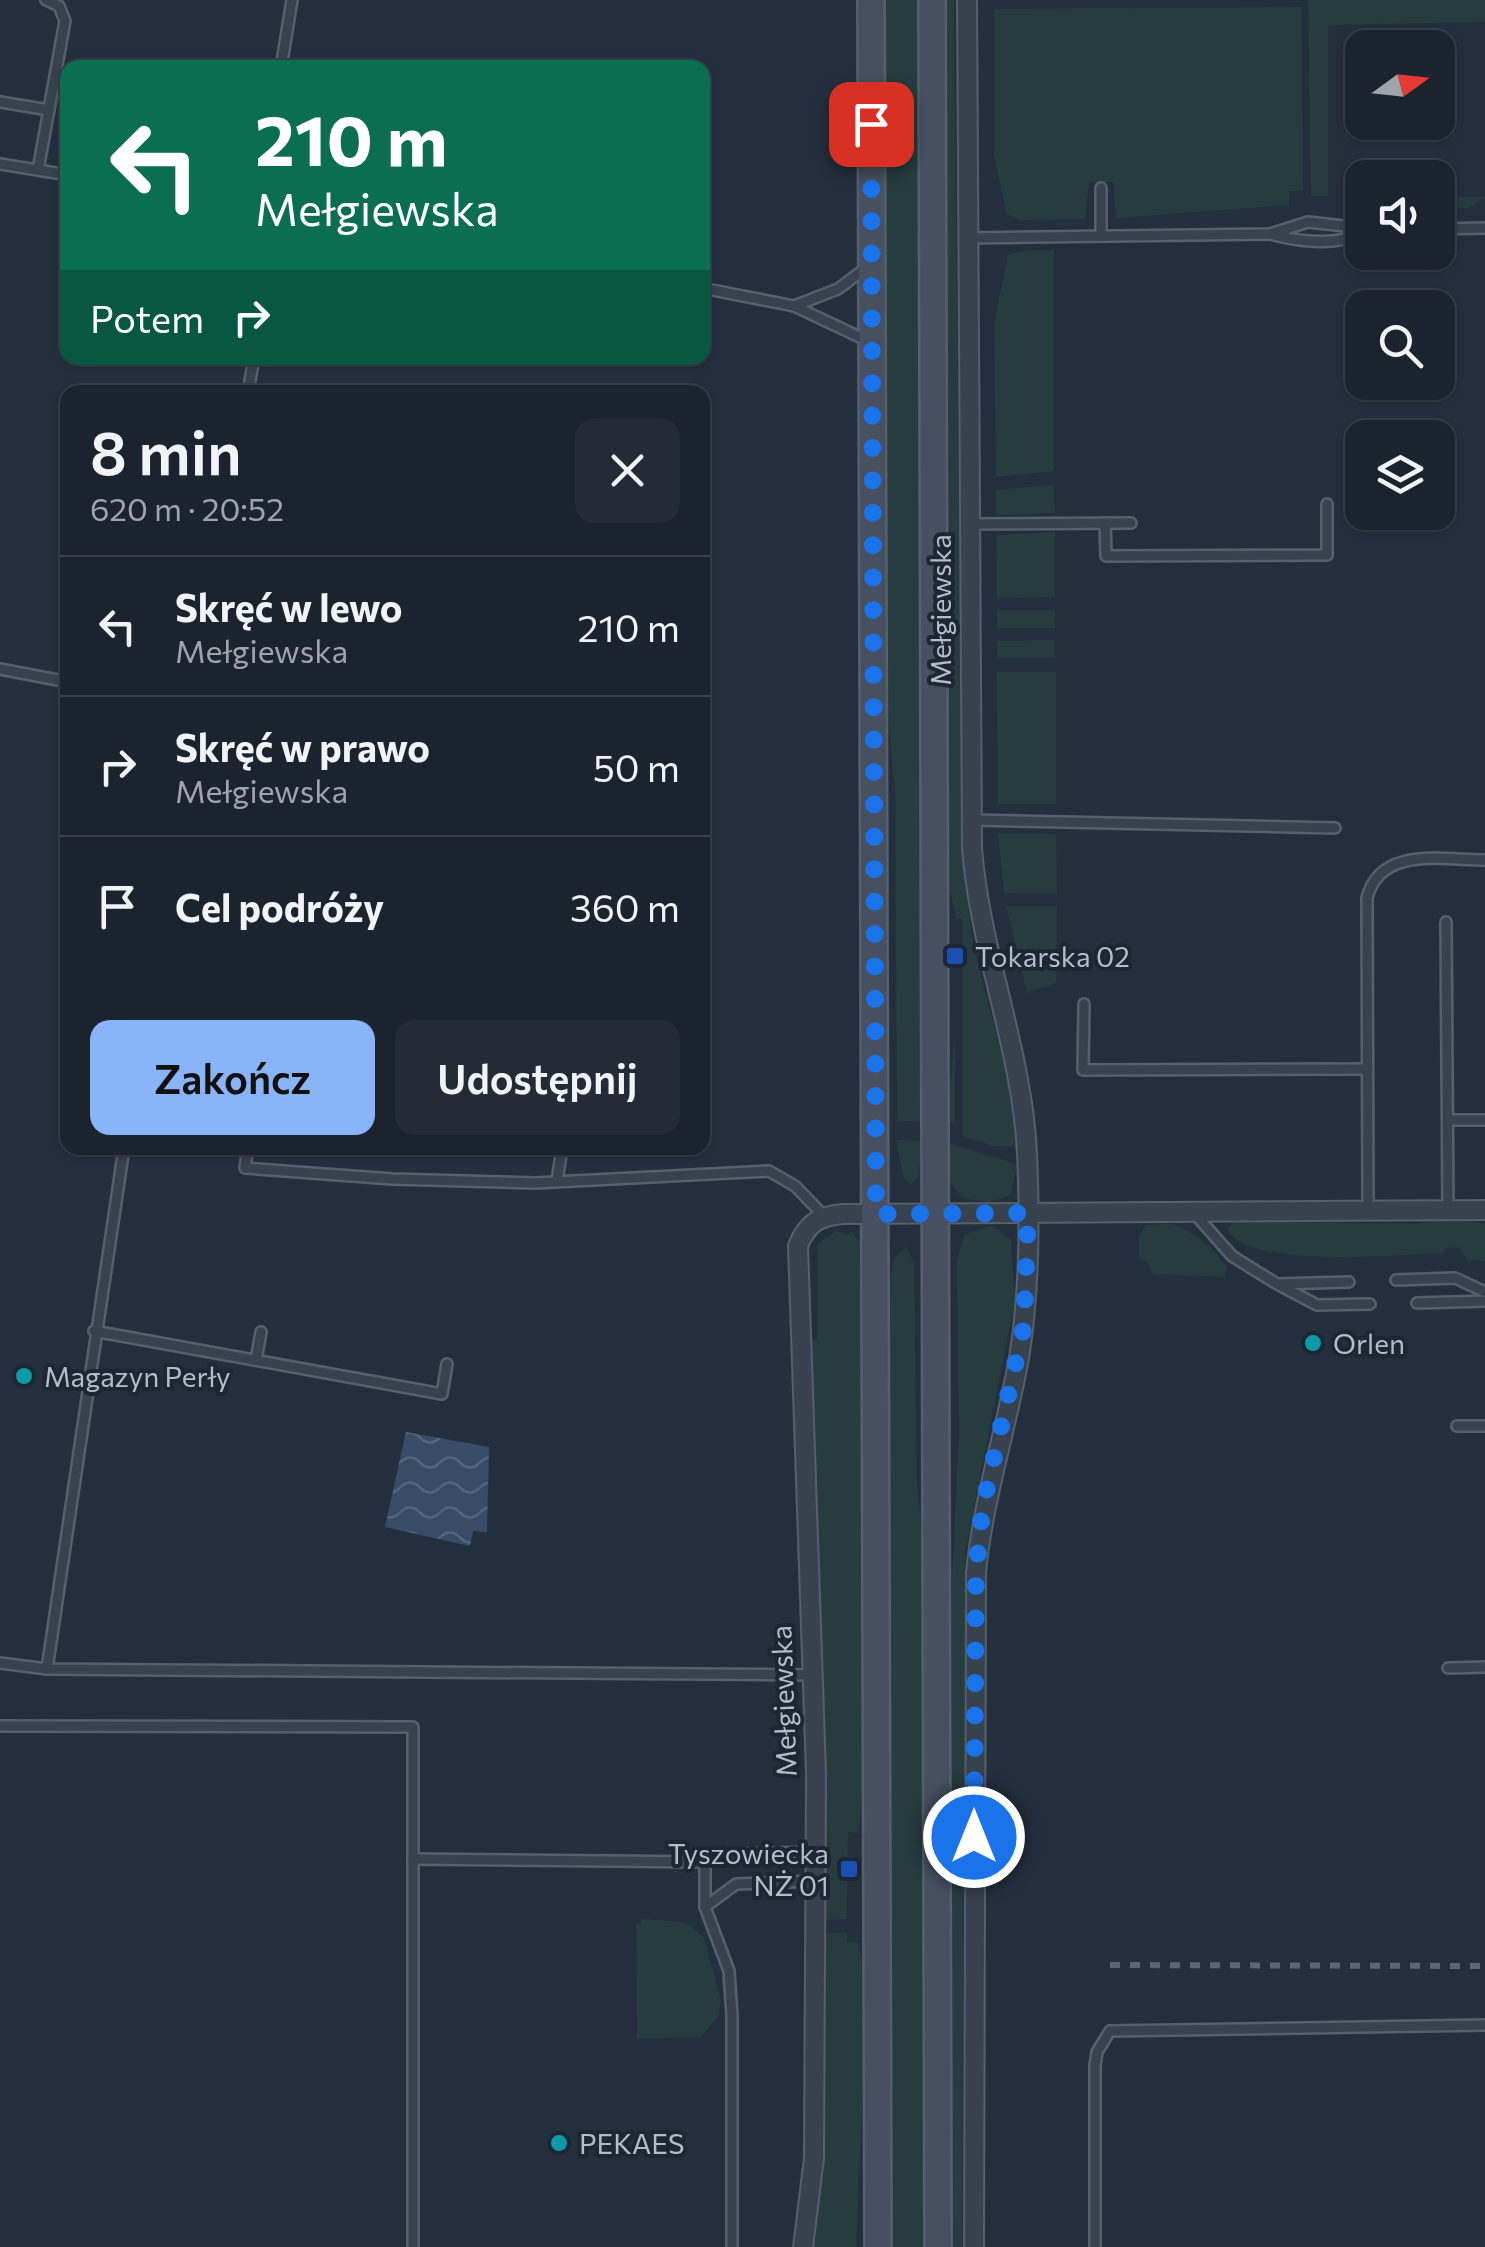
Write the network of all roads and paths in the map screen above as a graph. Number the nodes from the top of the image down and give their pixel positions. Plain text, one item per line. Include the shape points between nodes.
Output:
1 (46, 0) edge
2 (292, 0) edge
3 (870, 0) edge
4 (932, 0) edge
5 (967, 0) edge
6 (282, 60) edge
7 (0, 102) edge
8 (49, 110) junction
9 (0, 164) edge
10 (38, 170) junction
11 (60, 174) edge
12 (1101, 188) dead end
13 (1345, 228) edge
14 (1485, 228) edge
15 (1455, 229) edge
16 (1270, 234) junction
17 (1101, 236) junction
18 (1345, 237) edge
19 (968, 238) junction
20 (872, 264) junction
21 (710, 290) edge
22 (794, 306) junction
23 (873, 343) junction
24 (1326, 504) dead end
25 (1105, 522) junction
26 (1131, 522) dead end
27 (970, 524) junction
28 (0, 669) edge
29 (60, 680) edge
30 (971, 820) junction
31 (1335, 828) dead end
32 (1485, 860) edge
33 (1446, 922) dead end
34 (1084, 1004) dead end
35 (1368, 1069) junction
36 (1448, 1120) junction
37 (1485, 1120) edge
38 (123, 1155) edge
39 (247, 1155) edge
40 (561, 1155) edge
41 (557, 1181) junction
42 (1448, 1210) junction
43 (1485, 1210) edge
44 (1368, 1211) junction
45 (1192, 1212) junction
46 (1028, 1213) junction
47 (876, 1214) junction
48 (936, 1214) junction
49 (824, 1216) junction
50 (1396, 1280) dead end
51 (1348, 1282) dead end
52 (1277, 1284) junction
53 (1485, 1292) edge
54 (1485, 1301) edge
55 (1370, 1304) dead end
56 (1417, 1304) dead end
57 (94, 1331) junction
58 (261, 1332) dead end
59 (256, 1360) junction
60 (447, 1364) dead end
61 (1457, 1426) dead end
62 (1485, 1426) edge
63 (0, 1663) edge
64 (1485, 1666) edge
65 (1448, 1668) dead end
66 (47, 1669) junction
67 (813, 1675) junction
68 (0, 1726) edge
69 (815, 1852) junction
70 (414, 1859) junction
71 (706, 1862) junction
72 (815, 1881) junction
73 (705, 1906) junction
74 (1485, 2024) edge
75 (412, 2247) edge
76 (732, 2247) edge
77 (803, 2247) edge
78 (878, 2247) edge
79 (938, 2247) edge
80 (974, 2247) edge
81 (1095, 2247) edge

1 - 8 lane via 59,6 65,21
2 - 6 lane
3 - 20 main road
4 - 48 main road, Mełgiewska
5 - 19 street, Mełgiewska
7 - 8 lane
8 - 10 lane
9 - 10 lane
10 - 11 lane
12 - 17 lane
13 - 16 lane via 1308,222
14 - 15 lane
16 - 17 lane
16 - 18 lane via 1292,240
17 - 19 lane
19 - 27 street, Mełgiewska
20 - 22 lane via 838,290
20 - 23 main road
21 - 22 lane
22 - 23 lane
23 - 47 main road
24 - 25 lane via 1326,555 1106,556
25 - 26 lane
25 - 27 lane
27 - 30 street, Mełgiewska
28 - 29 lane
30 - 31 lane
30 - 46 street, Mełgiewska via 981,922 1020,1088
32 - 35 lane via 1396,861 1370,884
33 - 36 lane
34 - 35 lane via 1083,1070
35 - 44 lane
36 - 37 lane
36 - 42 lane
38 - 57 lane
39 - 41 lane via 244,1168
40 - 41 lane
41 - 49 lane via 769,1171 796,1186
42 - 43 street
42 - 44 street
44 - 45 street
45 - 46 street
45 - 52 lane via 1232,1256
46 - 48 street
46 - 80 street, Mełgiewska via 1024,1326 982,1510 976,1573
47 - 48 street
47 - 49 street
47 - 78 main road
48 - 79 main road, Mełgiewska
49 - 67 street, Mełgiewska via 798,1246
50 - 53 lane via 1455,1278
51 - 52 lane
52 - 55 lane via 1317,1306
54 - 56 lane
57 - 59 lane
57 - 66 lane
58 - 59 lane
59 - 60 lane via 442,1394
61 - 62 lane
63 - 66 lane
64 - 65 lane
66 - 67 lane
67 - 69 street, Mełgiewska
68 - 70 lane via 414,1727
69 - 71 lane via 735,1854
69 - 72 street, Mełgiewska
70 - 71 lane
70 - 75 lane
71 - 73 lane
72 - 73 lane via 736,1884
72 - 77 street, Mełgiewska via 814,2158
73 - 76 lane via 729,1971
74 - 81 lane via 1110,2031 1095,2066

